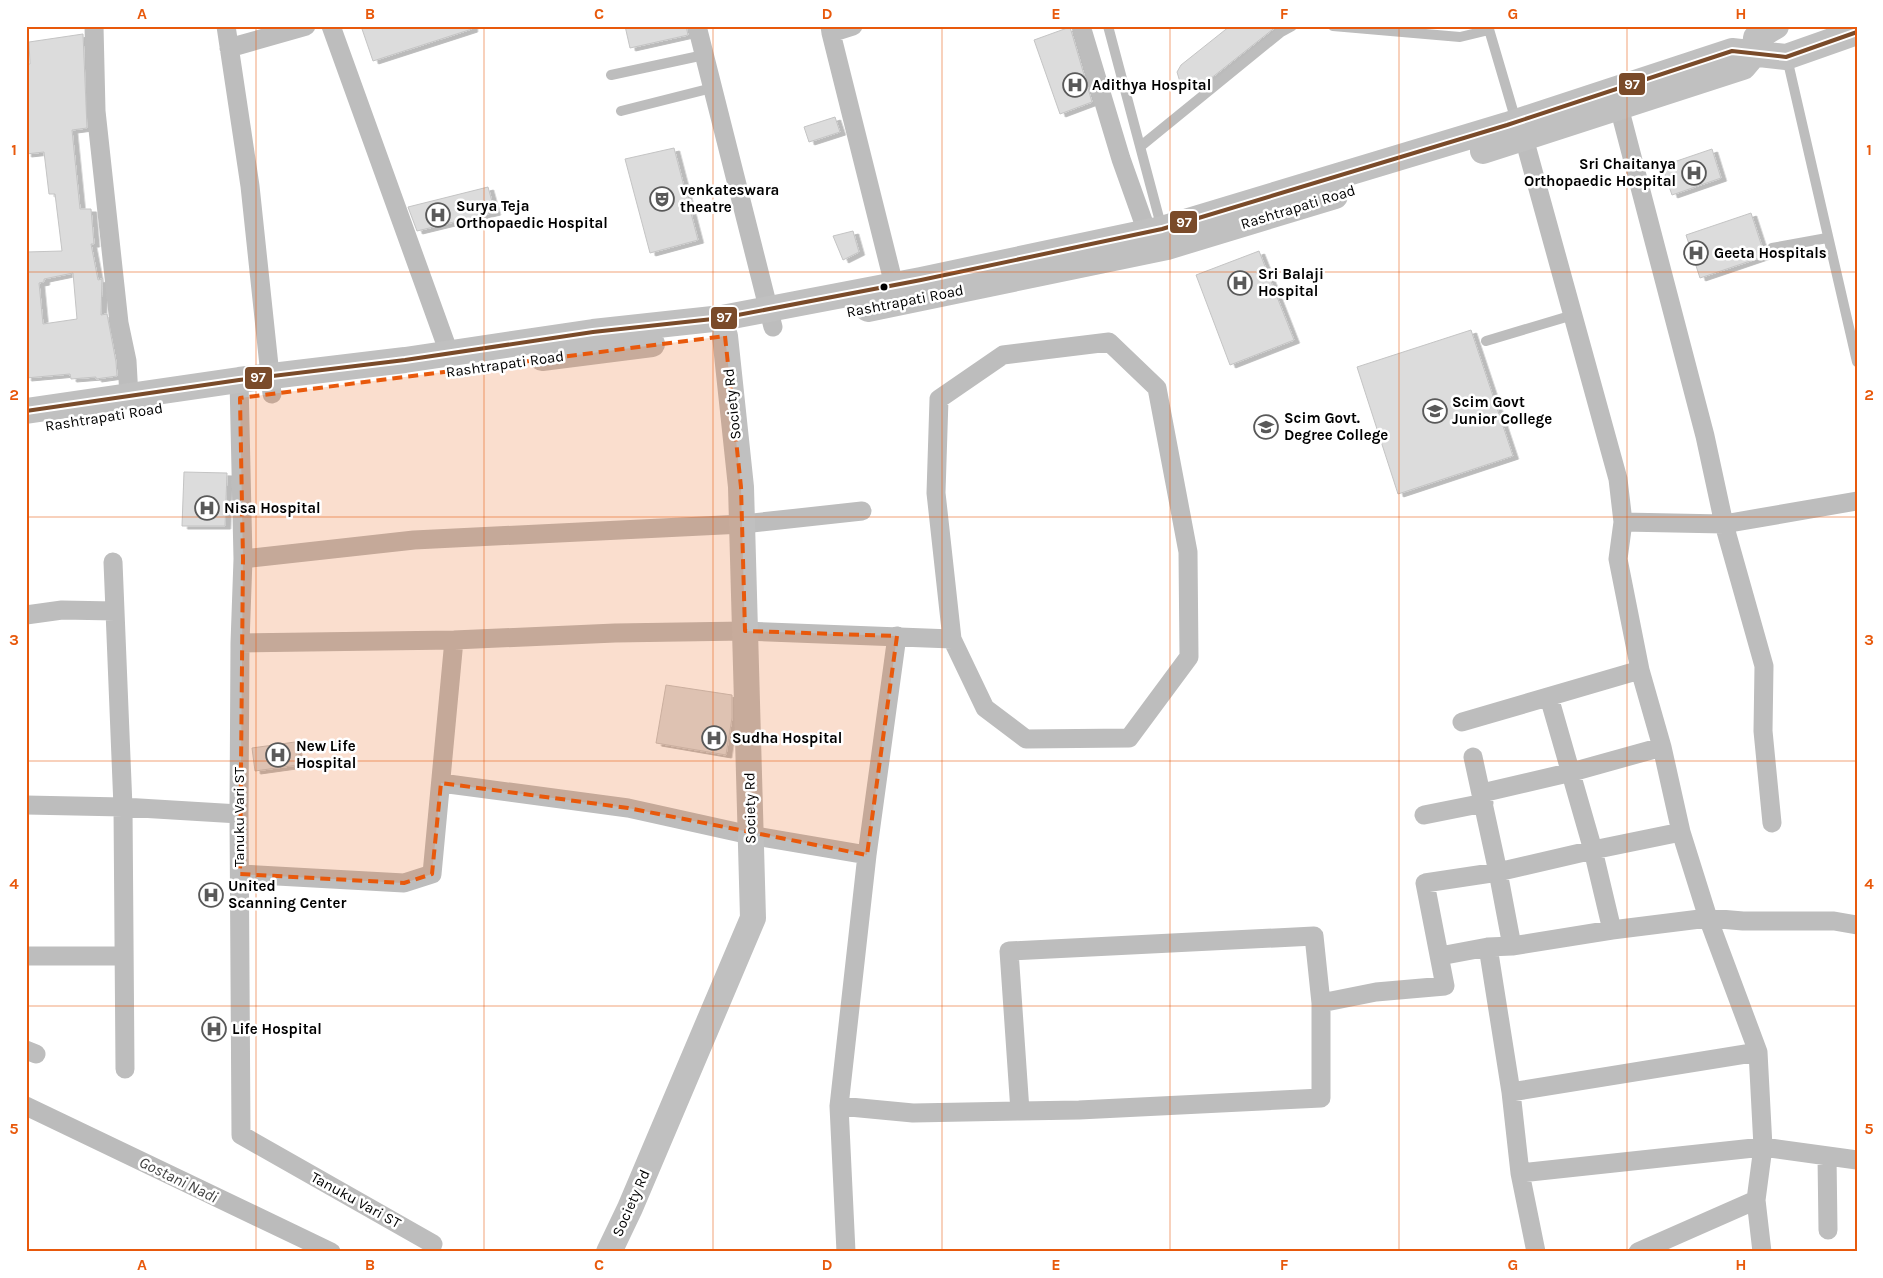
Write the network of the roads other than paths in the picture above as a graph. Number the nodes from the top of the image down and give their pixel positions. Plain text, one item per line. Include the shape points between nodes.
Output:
1 (94, 26) edge
2 (226, 26) edge
3 (306, 26) edge
4 (330, 26) edge
5 (696, 26) edge
6 (853, 26) edge
7 (1081, 26) edge
8 (1108, 26) edge
9 (1292, 26) edge
10 (1333, 26) edge
11 (1776, 26) edge
12 (1820, 26) edge
13 (1489, 28) edge
14 (831, 29) edge
15 (1857, 32) edge
16 (229, 48) junction
17 (1754, 54) junction
18 (704, 55) junction
19 (1786, 57) junction
20 (611, 75) dead end
21 (712, 88) junction
22 (1619, 107) junction
23 (621, 111) dead end
24 (1520, 130) junction
25 (1141, 146) junction
26 (1159, 236) junction
27 (1827, 238) junction
28 (1772, 248) dead end
29 (894, 285) junction
30 (1573, 315) junction
31 (771, 318) junction
32 (725, 336) junction
33 (1486, 341) dead end
34 (449, 353) junction
35 (1857, 362) edge
36 (271, 385) junction
37 (239, 389) junction
38 (129, 397) junction
39 (26, 411) edge
40 (26, 429) edge
41 (1857, 501) edge
42 (862, 511) dead end
43 (1623, 522) junction
44 (743, 524) junction
45 (1724, 524) junction
46 (243, 559) junction
47 (113, 562) dead end
48 (115, 611) junction
49 (26, 615) edge
50 (745, 631) junction
51 (897, 636) junction
52 (952, 639) junction
53 (454, 640) junction
54 (240, 644) junction
55 (1640, 670) junction
56 (1549, 697) junction
57 (1462, 722) dead end
58 (1662, 746) junction
59 (1473, 757) dead end
60 (1572, 772) junction
61 (441, 784) junction
62 (1483, 798) junction
63 (26, 805) edge
64 (123, 807) junction
65 (239, 814) junction
66 (1424, 815) dead end
67 (1772, 822) dead end
68 (1680, 832) junction
69 (750, 835) junction
70 (1594, 850) junction
71 (867, 855) junction
72 (1498, 872) junction
73 (240, 874) junction
74 (1708, 918) junction
75 (1857, 925) edge
76 (1612, 930) junction
77 (1512, 946) junction
78 (1488, 947) junction
79 (26, 956) edge
80 (124, 956) junction
81 (1440, 956) junction
82 (1321, 1003) junction
83 (1758, 1052) junction
84 (125, 1069) dead end
85 (1510, 1092) junction
86 (839, 1106) junction
87 (1020, 1111) junction
88 (1763, 1147) junction
89 (1827, 1156) junction
90 (1857, 1160) edge
91 (1520, 1172) junction
92 (1756, 1200) junction
93 (1828, 1230) dead end
94 (433, 1244) dead end
95 (610, 1252) edge
96 (846, 1252) edge
97 (1536, 1252) edge
98 (1638, 1252) edge
99 (1762, 1252) edge

1 - 38 street via 96,111
2 - 16 street
3 - 16 street
4 - 34 street
5 - 18 street
6 - 14 street
7 - 26 street via 1120,159
8 - 25 lane
9 - 25 lane
10 - 13 lane via 1460,37
11 - 17 street via 1756,38
12 - 17 street, Rashtrapati Road
13 - 24 lane
14 - 29 street
15 - 19 street
16 - 36 street via 250,186
17 - 19 street
17 - 22 street, Rashtrapati Road via 1743,67
17 - 24 street, Rashtrapati Road via 1732,51
18 - 20 lane
18 - 21 street
19 - 27 lane
21 - 23 lane
21 - 31 street
22 - 24 street, Rashtrapati Road
22 - 45 street via 1705,436
24 - 26 street, Rashtrapati Road
24 - 30 street
25 - 26 lane
26 - 29 street, Rashtrapati Road
26 - 31 street, Rashtrapati Road via 924,298
27 - 28 lane
27 - 35 lane
29 - 31 street, Rashtrapati Road
30 - 33 lane
30 - 43 street via 1618,479
31 - 32 street, Rashtrapati Road
31 - 34 street, Rashtrapati Road via 722,318 593,332
32 - 36 street, Rashtrapati Road via 595,350 416,376
32 - 44 street, Society Rd
34 - 36 street, Rashtrapati Road
36 - 37 street, Rashtrapati Road
37 - 38 street, Rashtrapati Road
37 - 40 street, Rashtrapati Road
37 - 46 street, Tanuku Vari ST
38 - 39 street, Rashtrapati Road
41 - 45 street
42 - 44 street
43 - 45 street
43 - 55 street via 1618,559
44 - 46 street via 414,540
44 - 50 street, Society Rd
45 - 67 street via 1764,666 1763,731
46 - 54 street, Tanuku Vari ST
47 - 48 street
48 - 49 street via 62,610
48 - 64 street
50 - 51 street
50 - 53 street
50 - 69 street, Society Rd
51 - 52 street
51 - 71 street
52 - 52 street via 985,708 1026,739 1129,738 1189,657 1188,552 1156,388 1109,342 1003,355 939,399 936,493
53 - 54 street
53 - 61 street
54 - 65 street, Tanuku Vari ST
55 - 56 street
55 - 58 street
56 - 57 street
56 - 60 street
58 - 60 street
58 - 68 street
59 - 62 street
60 - 62 street
60 - 70 street
61 - 69 street via 628,808
61 - 73 street via 432,874 404,883
62 - 66 street
62 - 72 street
63 - 64 street
64 - 65 street
64 - 80 street
65 - 73 street, Tanuku Vari ST
68 - 70 street
68 - 74 street
69 - 71 street
69 - 95 street, Society Rd via 753,918
70 - 72 street
70 - 76 street
71 - 86 street
72 - 77 street
72 - 81 street via 1425,883
73 - 94 street, Tanuku Vari ST via 241,1135
74 - 75 street via 1834,921
74 - 76 street
74 - 83 street
76 - 77 street
77 - 78 street
78 - 81 street
78 - 85 street
79 - 80 street
80 - 84 street
81 - 82 street via 1446,986 1376,992
82 - 87 street via 1321,1098
82 - 87 street via 1314,936 1009,951
83 - 85 street
83 - 88 street
85 - 91 street
86 - 87 street via 913,1113
86 - 96 street
88 - 89 street
88 - 91 street
88 - 92 street
89 - 90 street
89 - 93 street
91 - 97 street
92 - 98 street
92 - 99 street

